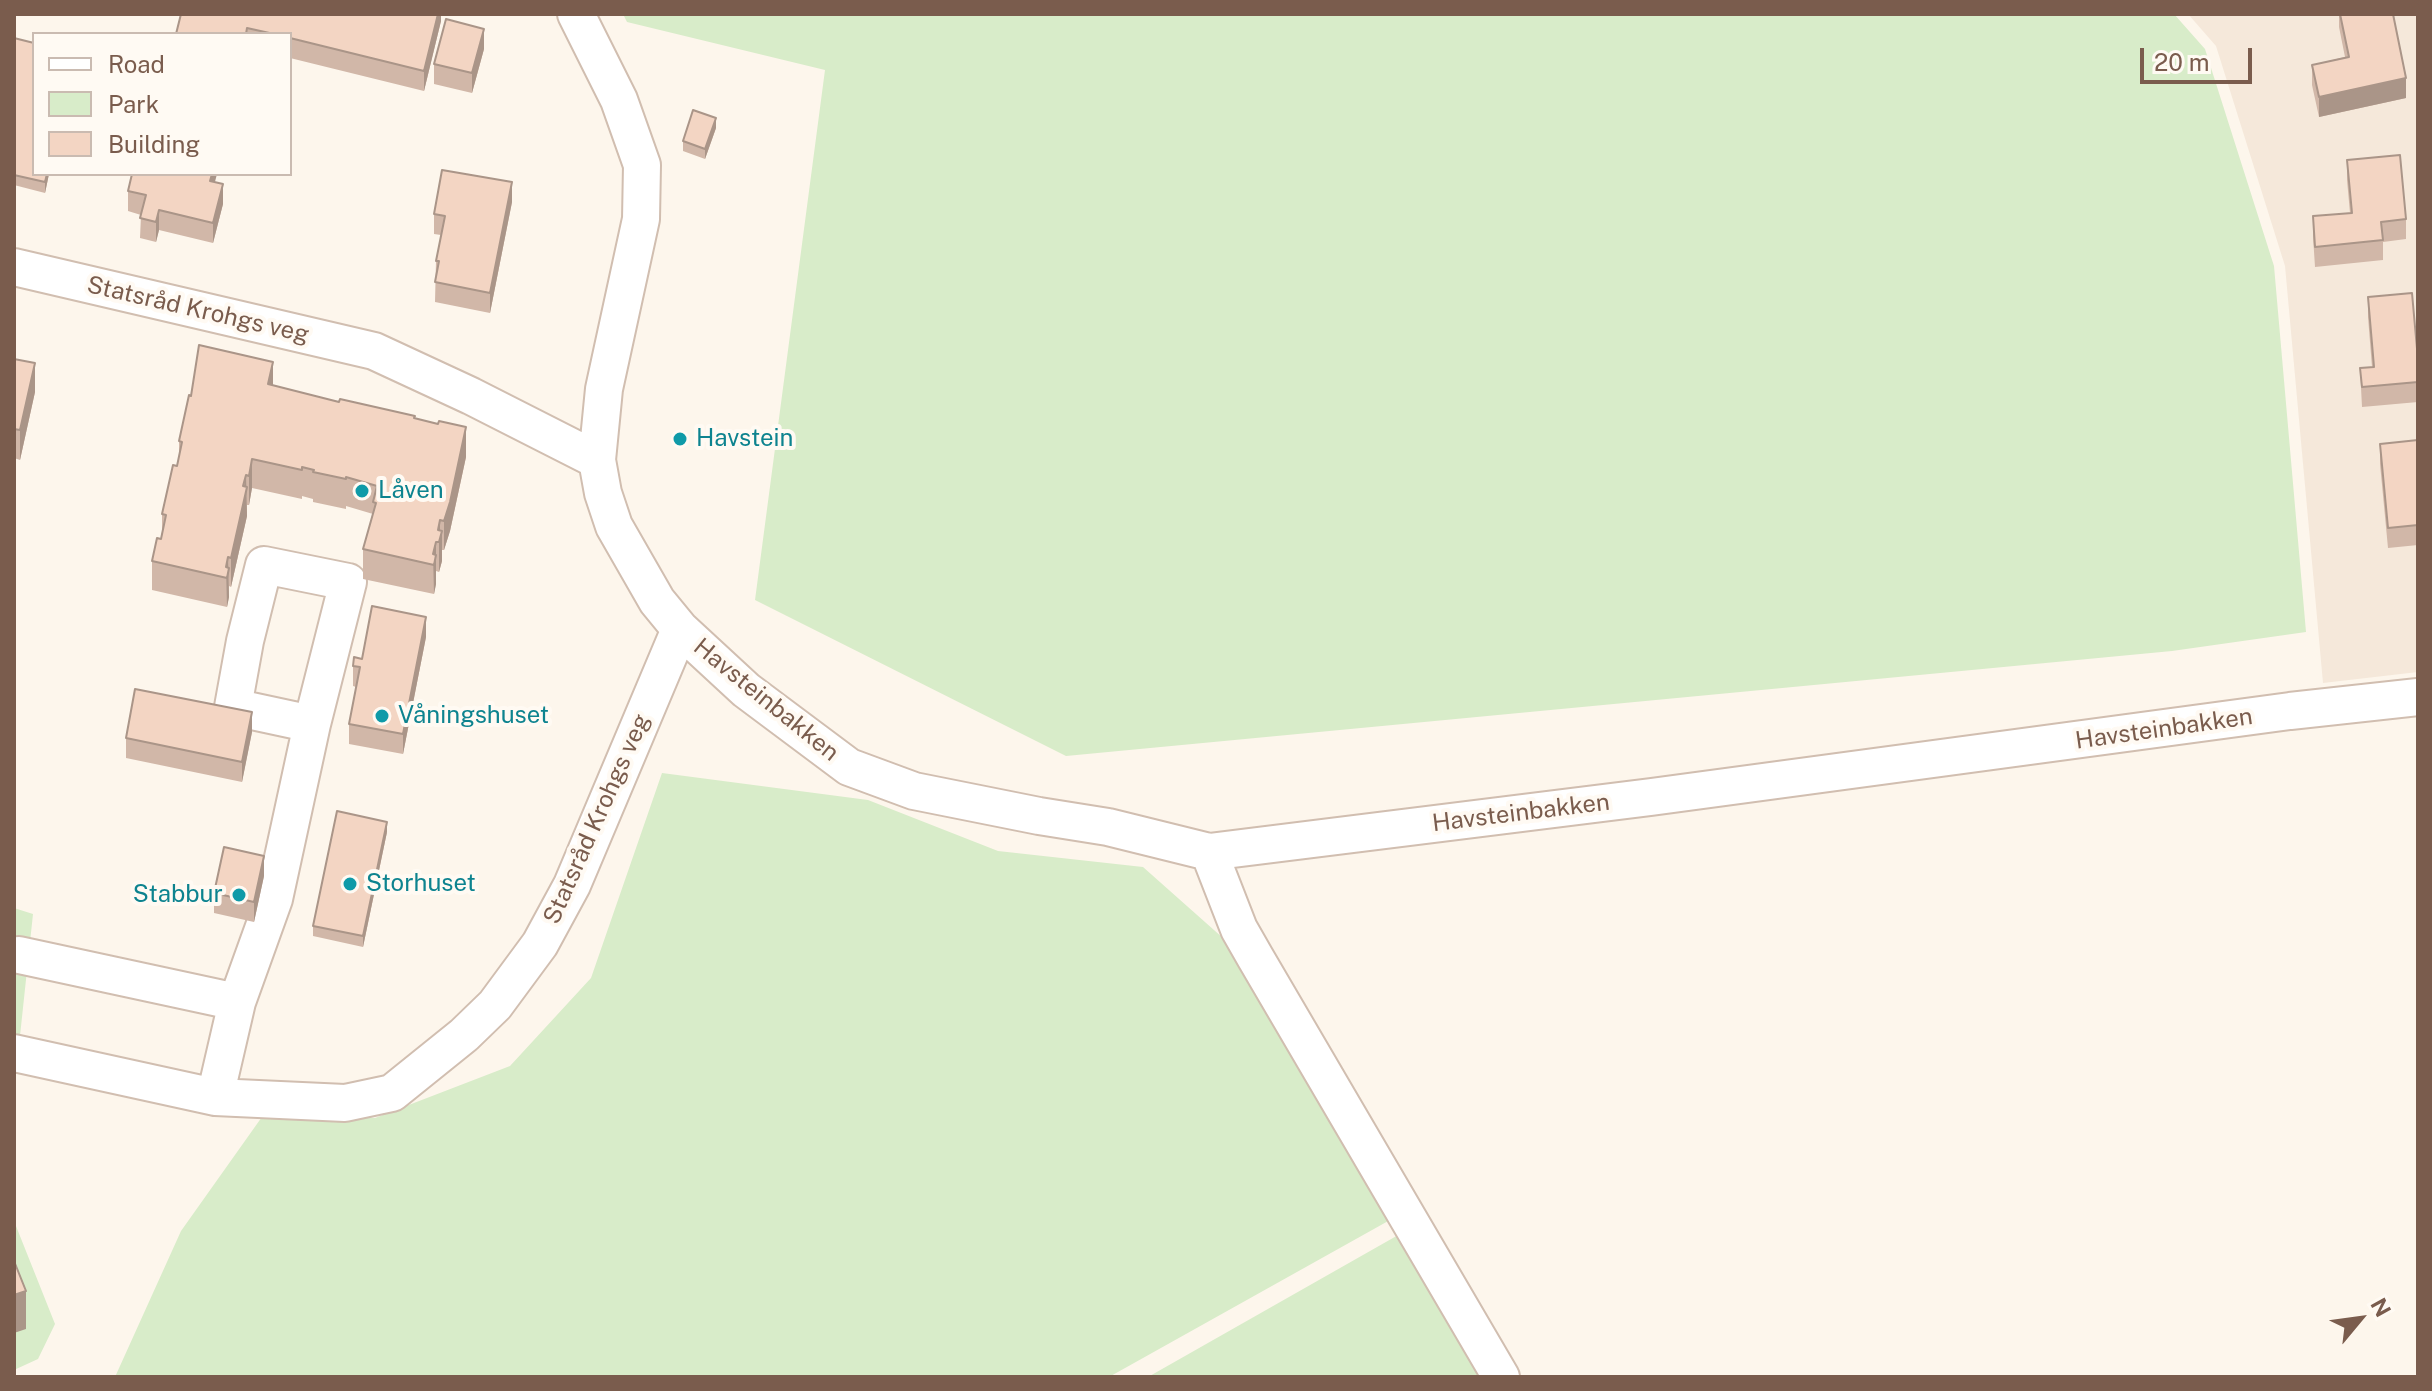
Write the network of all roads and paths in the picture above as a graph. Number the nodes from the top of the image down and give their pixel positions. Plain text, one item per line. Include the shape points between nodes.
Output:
1 (576, 14) edge
2 (14, 267) edge
3 (597, 460) junction
4 (680, 629) junction
5 (2418, 697) edge
6 (312, 724) junction
7 (1209, 852) junction
8 (19, 955) dead end
9 (237, 1002) junction
10 (14, 1053) edge
11 (215, 1097) junction
12 (1501, 1377) edge

1 - 3 street via 619,100 642,165 641,219 604,389
2 - 3 street, Statsråd Krohgs veg via 374,351
3 - 4 street via 614,526 657,601
4 - 7 street, Havsteinbakken via 746,690 849,767 914,791 1108,827
4 - 11 street, Statsråd Krohgs veg via 572,885 540,944 495,1005 392,1093 345,1103
5 - 7 street, Havsteinbakken
6 - 6 street via 348,582 264,565 233,707
6 - 9 street via 274,899
7 - 12 street via 1239,929
8 - 9 street
9 - 11 street
10 - 11 street, Statsråd Krohgs veg

